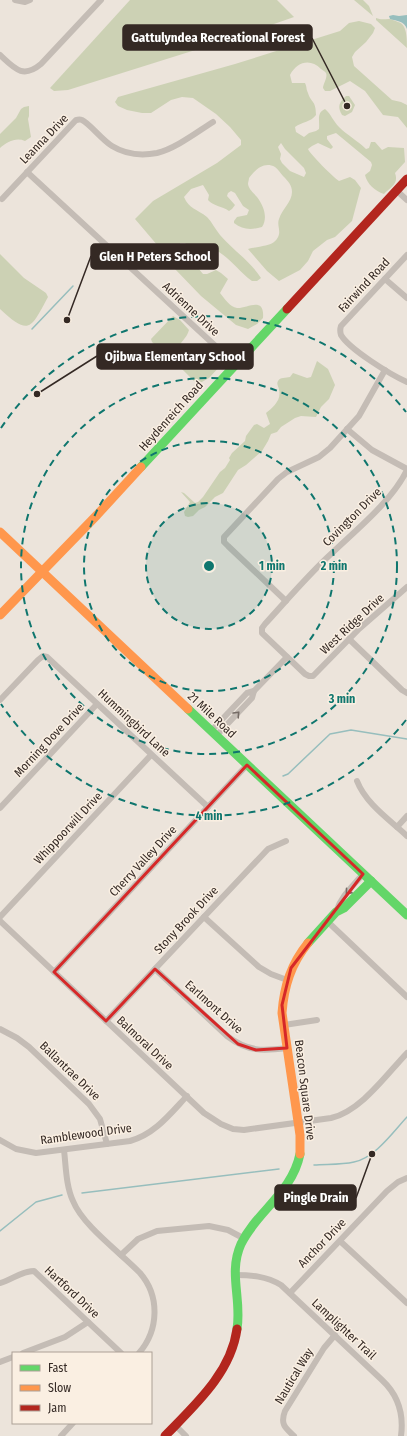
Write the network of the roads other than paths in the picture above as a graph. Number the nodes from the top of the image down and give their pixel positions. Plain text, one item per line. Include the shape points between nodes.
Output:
1 (15, 0) edge
2 (101, 0) edge
3 (28, 1) edge
4 (0, 55) edge
5 (213, 122) dead end
6 (27, 172) junction
7 (403, 186) edge
8 (2, 199) dead end
9 (407, 200) edge
10 (407, 256) edge
11 (385, 279) junction
12 (407, 298) edge
13 (234, 364) junction
14 (385, 370) junction
15 (407, 382) edge
16 (348, 429) junction
17 (407, 470) edge
18 (0, 532) edge
19 (41, 571) junction
20 (407, 587) edge
21 (286, 602) junction
22 (0, 615) edge
23 (349, 639) junction
24 (287, 657) junction
25 (407, 693) edge
26 (2, 695) edge
27 (97, 704) junction
28 (214, 733) junction
29 (151, 755) junction
30 (247, 765) junction
31 (358, 781) dead end
32 (208, 807) junction
33 (0, 808) edge
34 (407, 816) edge
35 (397, 827) junction
36 (407, 836) edge
37 (286, 841) dead end
38 (363, 874) junction
39 (371, 881) junction
40 (336, 912) junction
41 (407, 915) edge
42 (0, 917) edge
43 (204, 917) junction
44 (0, 921) edge
45 (328, 922) junction
46 (155, 969) junction
47 (54, 972) junction
48 (287, 980) junction
49 (407, 996) edge
50 (317, 1020) dead end
51 (106, 1021) junction
52 (284, 1025) junction
53 (0, 1029) edge
54 (287, 1048) junction
55 (407, 1053) edge
56 (187, 1096) junction
57 (298, 1123) junction
58 (0, 1140) edge
59 (107, 1144) junction
60 (64, 1150) junction
61 (407, 1178) edge
62 (243, 1238) junction
63 (340, 1241) junction
64 (121, 1255) junction
65 (234, 1275) junction
66 (0, 1283) edge
67 (290, 1293) junction
68 (407, 1303) edge
69 (88, 1322) junction
70 (335, 1335) junction
71 (26, 1352) edge
72 (120, 1352) edge
73 (139, 1352) edge
74 (12, 1357) edge
75 (0, 1362) edge
76 (72, 1424) edge
77 (175, 1426) junction
78 (61, 1436) edge
79 (165, 1436) edge
80 (186, 1436) edge
81 (294, 1436) edge
82 (401, 1436) edge

1 - 3 street
2 - 4 street via 41,64 30,72 18,70
5 - 6 street, Leanna Drive via 164,151 132,154 117,149 99,137 84,122 76,120
6 - 8 street, Leanna Drive
6 - 13 street, Adrienne Drive
7 - 9 street
7 - 13 street, Heydenreich Road
10 - 11 street, Fairwind Road
11 - 12 street
11 - 14 street, Fairwind Road via 340,330 349,343
13 - 19 street, Heydenreich Road via 97,515
14 - 15 street
14 - 16 street via 363,410
16 - 17 street via 372,450
16 - 21 street via 319,457 278,479 226,534 224,540 228,546
17 - 21 street, Covington Drive via 391,494
18 - 19 street, 21 Mile Road
19 - 22 street, Heydenreich Road
19 - 28 street, 21 Mile Road
20 - 23 street, West Ridge Drive
21 - 24 street, Covington Drive via 265,624 262,631
23 - 24 street, West Ridge Drive via 311,676 304,674
23 - 25 street
24 - 28 street via 254,691 252,698
26 - 27 street, Hummingbird Lane via 43,656 50,659
27 - 29 street, Hummingbird Lane
27 - 33 street, Morning Dove Drive
28 - 30 street, 21 Mile Road
29 - 32 street, Hummingbird Lane
29 - 42 street, Whippoorwill Drive
30 - 32 street, Cherry Valley Drive
30 - 38 street, 21 Mile Road
31 - 35 street via 367,798
32 - 47 street, Cherry Valley Drive
34 - 35 street
35 - 36 street
37 - 43 street, Stony Brook Drive via 268,849
38 - 39 street, 21 Mile Road
38 -> 40 street, Beacon Square Drive via 347,892
39 - 40 street, Beacon Square Drive via 344,908
39 - 41 street, 21 Mile Road
40 - 45 street, Beacon Square Drive
43 - 46 street, Stony Brook Drive
43 - 48 street via 259,967
44 - 47 street, Balmoral Drive
45 - 48 street, Beacon Square Drive via 298,956
45 - 49 street
46 - 51 street, Stony Brook Drive
46 - 54 street, Earlmont Drive via 238,1044 256,1050
47 - 51 street, Balmoral Drive
48 - 52 street, Beacon Square Drive via 282,1005
50 - 52 street
51 - 56 street, Balmoral Drive
52 - 54 street, Beacon Square Drive
53 - 59 street, Ballantrae Drive via 28,1047 89,1104 100,1119
54 - 57 street, Beacon Square Drive
55 - 57 street, Balmoral Drive via 353,1109 331,1118
56 - 57 street, Balmoral Drive via 215,1121 233,1128 258,1129
56 - 59 street, Ramblewood Drive via 151,1132 135,1139
57 - 62 street, Beacon Square Drive via 300,1151 296,1168 277,1199
58 - 60 street, Ramblewood Drive via 29,1152
59 - 60 street, Ramblewood Drive
60 - 64 street via 70,1191 75,1206 87,1223
61 - 63 street, Anchor Drive via 387,1191
62 - 64 street via 228,1230 209,1226 157,1231 138,1239
62 - 65 street, Beacon Square Drive via 237,1254
63 - 67 street, Anchor Drive
63 - 68 street
64 - 73 street via 144,1278 154,1303 153,1328
65 - 67 street, Lamplighter Trail via 263,1277
65 - 77 street, Beacon Square Drive via 238,1306 235,1345 218,1378
66 - 69 street, Hartford Drive via 26,1271 34,1271
67 - 70 street, Lamplighter Trail
69 - 71 street via 65,1337
69 - 72 street, Hartford Drive
70 - 81 street, Nautical Way via 324,1348 282,1418 285,1427
70 - 82 street, Lamplighter Trail via 386,1383 394,1395 402,1417
74 - 75 street
76 - 78 street
77 - 79 street, Beacon Square Drive
77 - 80 street

